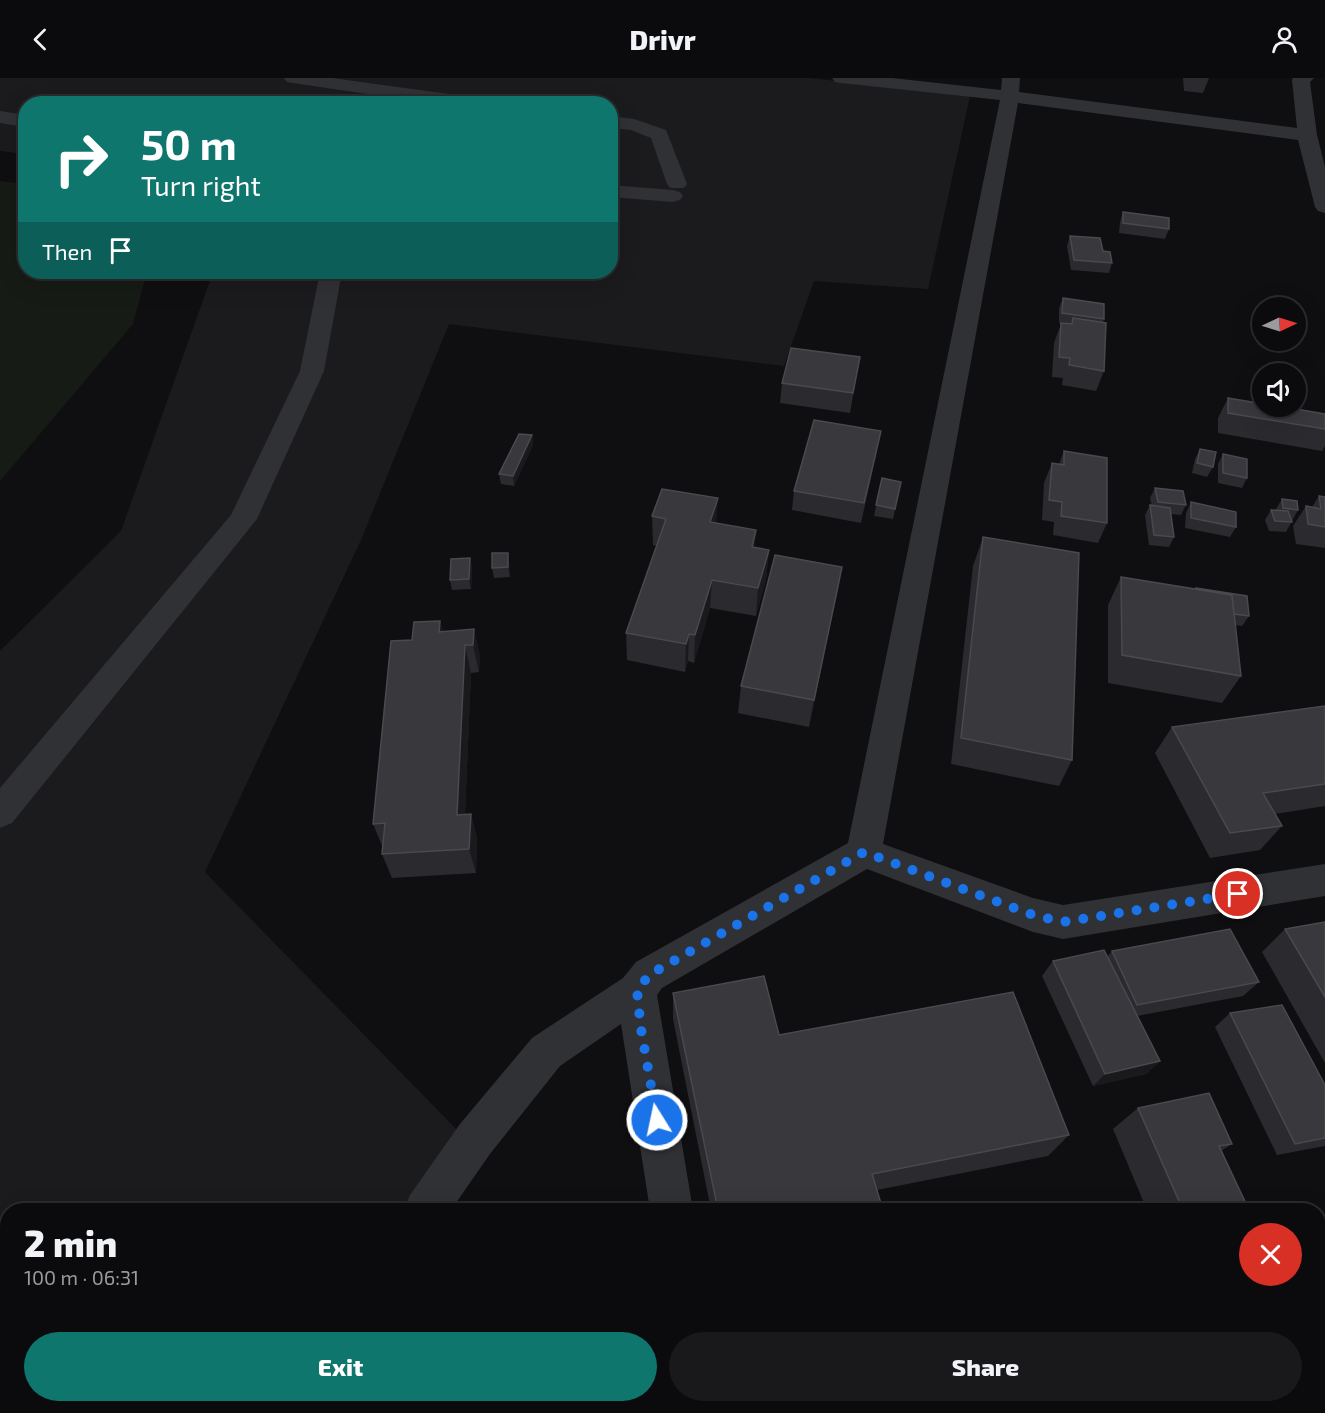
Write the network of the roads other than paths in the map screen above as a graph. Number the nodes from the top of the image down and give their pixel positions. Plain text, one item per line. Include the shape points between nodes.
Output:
1 (293, 78) edge
2 (841, 78) edge
3 (1302, 78) edge
4 (1010, 87) edge
5 (421, 96) edge
6 (0, 117) edge
7 (18, 120) edge
8 (618, 123) edge
9 (1307, 135) junction
10 (618, 191) edge
11 (1325, 207) edge
12 (330, 279) edge
13 (0, 813) edge
14 (864, 852) junction
15 (1325, 880) edge
16 (637, 991) junction
17 (430, 1203) edge
18 (671, 1203) edge

1 - 5 street
2 - 4 street
3 - 9 street
4 - 9 street
4 - 14 street
6 - 7 street
8 - 10 street via 659,134 675,190
9 - 11 street
12 - 13 street via 312,371 243,519
14 - 15 street via 1033,915 1063,922
14 - 16 street via 649,975
16 - 17 street via 546,1052 475,1139
16 - 18 street

